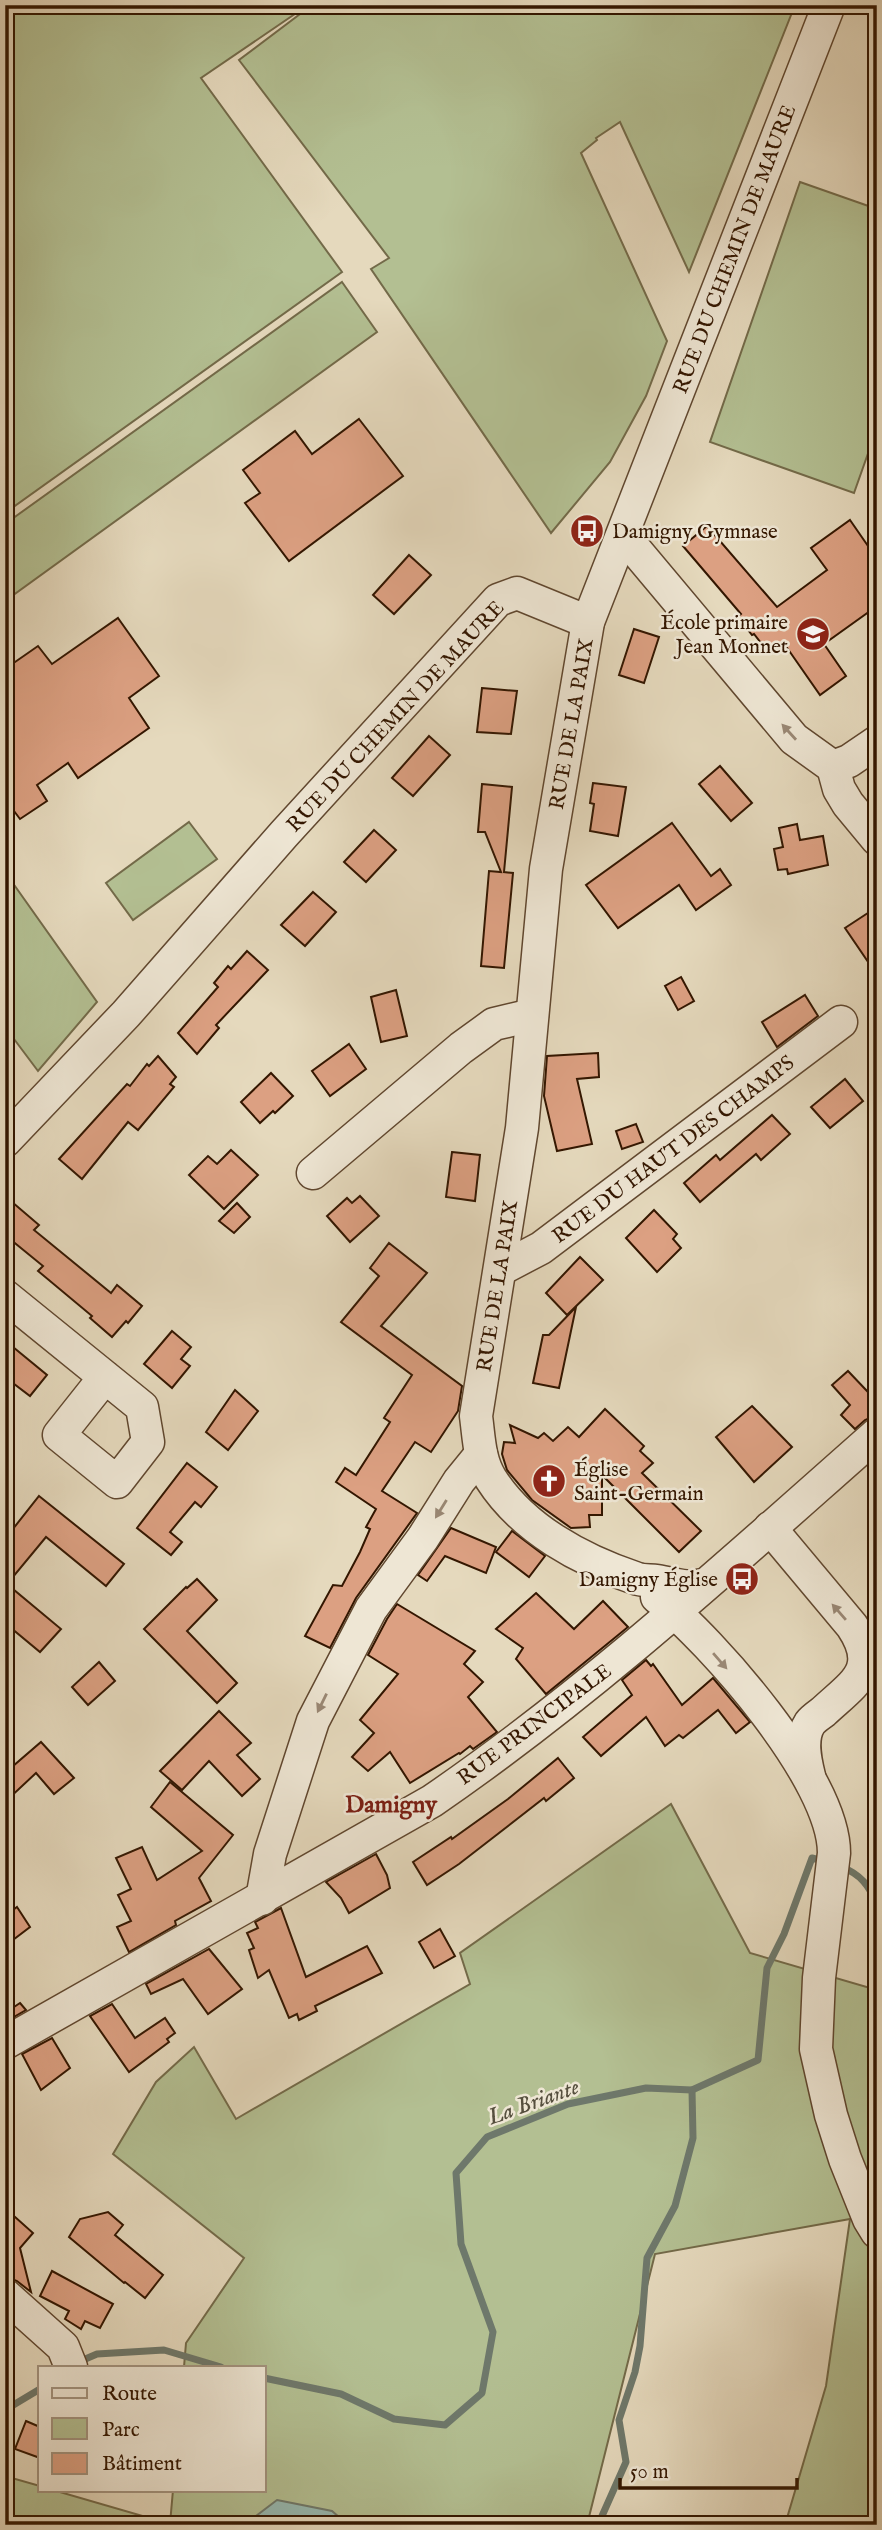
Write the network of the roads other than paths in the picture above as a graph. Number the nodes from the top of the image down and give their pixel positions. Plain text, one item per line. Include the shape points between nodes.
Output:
1 (829, 5) edge
2 (623, 535) junction
3 (588, 622) junction
4 (877, 742) edge
5 (832, 767) junction
6 (877, 839) edge
7 (532, 1015) junction
8 (841, 1022) dead end
9 (5, 1141) edge
10 (313, 1173) dead end
11 (501, 1269) junction
12 (5, 1296) edge
13 (105, 1377) dead end
14 (877, 1434) edge
15 (481, 1454) junction
16 (770, 1528) junction
17 (638, 1580) junction
18 (704, 1585) junction
19 (674, 1611) junction
20 (772, 1721) junction
21 (810, 1723) junction
22 (809, 1778) junction
23 (262, 1899) junction
24 (5, 2043) edge
25 (877, 2232) edge
26 (5, 2294) edge
27 (67, 2357) edge

1 - 2 street, RUE DU CHEMIN DE MAURE
2 - 3 street, RUE DU CHEMIN DE MAURE
5 -> 2 street via 794,739
3 - 7 street, RUE DE LA PAIX via 546,869
3 - 9 street, RUE DU CHEMIN DE MAURE via 517,593 498,600 126,1014
4 - 5 street
5 - 6 street via 848,804
7 - 10 street via 494,1024
7 - 11 street, RUE DE LA PAIX via 522,1128
8 - 11 street, RUE DU HAUT DES CHAMPS via 541,1248
11 - 15 street, RUE DE LA PAIX via 476,1416
12 - 13 street
14 - 16 street, RUE PRINCIPALE
15 - 17 street, RUE DE LA PAIX via 490,1477 523,1516 562,1546
15 -> 23 street via 372,1609 333,1680 313,1721 270,1854
16 - 18 street, RUE PRINCIPALE
21 -> 16 street via 856,1681 865,1653 852,1626
17 - 18 street via 687,1588
17 - 19 street
18 - 19 street, RUE PRINCIPALE
19 -> 20 street
19 - 23 street, RUE PRINCIPALE via 495,1758 432,1801
20 - 21 street via 791,1726
20 - 22 street
21 - 22 street via 803,1754
22 - 25 street via 834,1840 816,2049 845,2159
23 - 24 street, RUE PRINCIPALE
26 - 27 street

